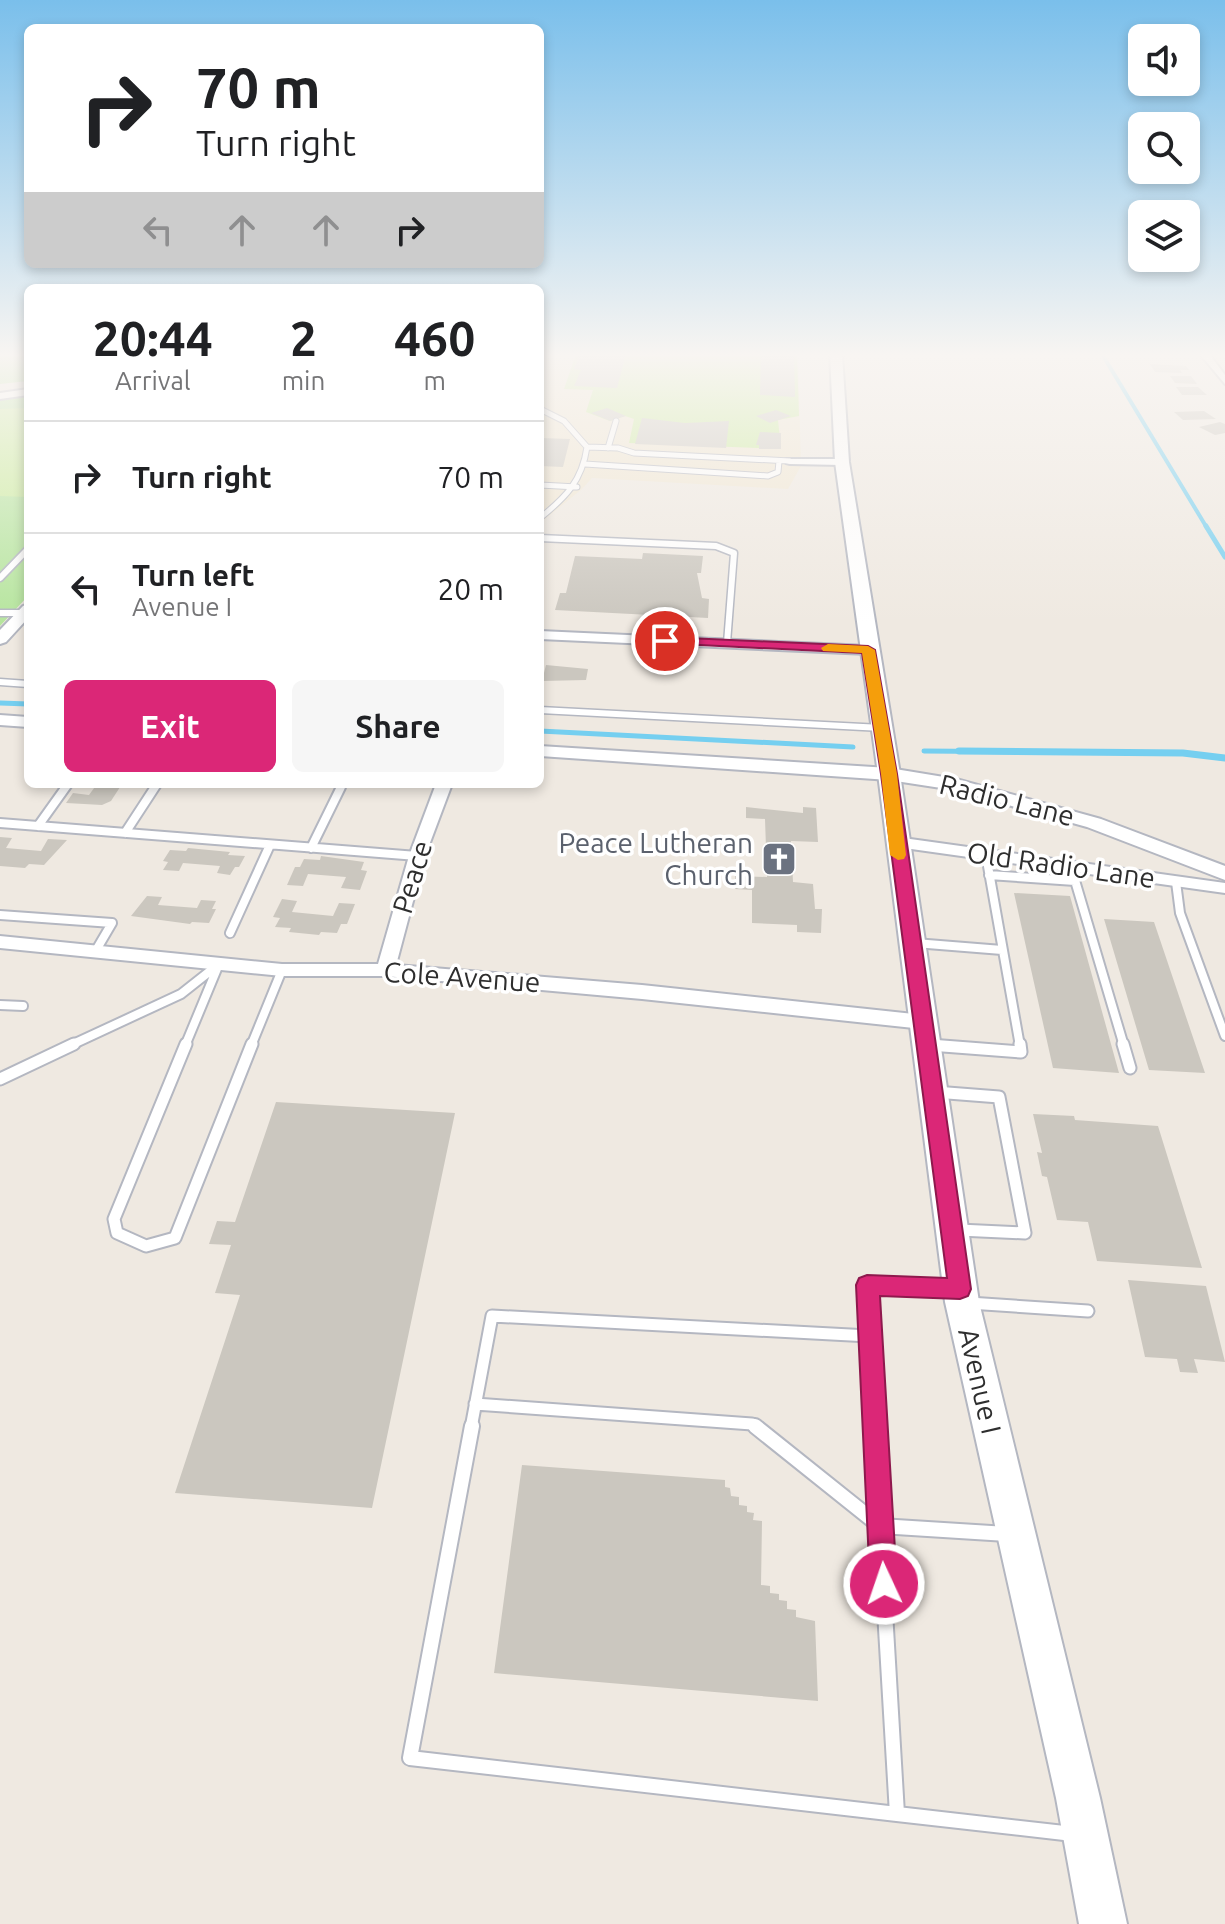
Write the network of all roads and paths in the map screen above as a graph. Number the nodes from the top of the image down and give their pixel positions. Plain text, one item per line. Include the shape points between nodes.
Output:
1 (584, 444) edge
2 (609, 444) edge
3 (841, 444) edge
4 (587, 447) junction
5 (608, 448) junction
6 (784, 461) junction
7 (842, 462) junction
8 (585, 464) junction
9 (544, 485) edge
10 (577, 487) junction
11 (544, 515) edge
12 (544, 538) edge
13 (24, 553) edge
14 (0, 578) edge
15 (24, 612) edge
16 (0, 613) edge
17 (24, 615) edge
18 (544, 635) edge
19 (0, 638) edge
20 (727, 643) junction
21 (868, 650) junction
22 (0, 682) edge
23 (24, 684) edge
24 (544, 710) edge
25 (0, 720) edge
26 (24, 722) edge
27 (882, 728) junction
28 (544, 751) edge
29 (889, 774) junction
30 (65, 788) edge
31 (154, 788) edge
32 (341, 788) edge
33 (442, 788) edge
34 (0, 823) edge
35 (38, 826) junction
36 (125, 833) junction
37 (896, 842) junction
38 (270, 845) junction
39 (311, 848) junction
40 (986, 855) junction
41 (417, 856) junction
42 (1225, 873) edge
43 (1073, 874) junction
44 (989, 875) junction
45 (1176, 882) junction
46 (1225, 888) edge
47 (0, 915) edge
48 (230, 933) dead end
49 (0, 942) edge
50 (911, 943) junction
51 (1002, 950) junction
52 (95, 952) junction
53 (219, 964) junction
54 (282, 970) junction
55 (385, 970) junction
56 (0, 1005) edge
57 (23, 1006) dead end
58 (924, 1034) junction
59 (1225, 1036) edge
60 (1130, 1068) dead end
61 (0, 1079) edge
62 (933, 1092) junction
63 (952, 1230) junction
64 (961, 1296) junction
65 (1088, 1311) dead end
66 (869, 1336) junction
67 (475, 1404) junction
68 (880, 1526) junction
69 (1015, 1534) junction
70 (897, 1814) junction
71 (1085, 1835) junction
72 (1103, 1924) edge

1 - 4 lane
2 - 5 lane
3 - 7 main road, Avenue I
4 - 5 lane
4 - 8 lane
5 - 6 lane
6 - 7 street
6 - 8 lane via 768,476
7 - 21 main road, Avenue I
8 - 10 lane
9 - 10 lane
10 - 11 lane
12 - 20 lane via 716,546 734,553
13 - 14 lane
15 - 16 lane
17 - 19 street
18 - 20 street
20 - 21 street
21 - 27 main road, Avenue I
22 - 23 lane
24 - 27 lane
25 - 26 street
27 - 29 main road, Avenue I
28 - 29 street, Radio Lane
29 - 37 main road, Avenue I
29 - 42 street, Radio Lane via 1050,809
30 - 35 lane
31 - 36 lane
32 - 39 lane
33 - 41 street, Peace
34 - 35 lane
35 - 36 lane
36 - 38 lane
37 - 40 street, Old Radio Lane
37 - 50 main road, Avenue I
38 - 39 lane
38 - 48 lane
39 - 41 lane
40 - 43 street, Old Radio Lane
40 - 44 lane
41 - 55 street, Peace
43 - 44 lane
43 - 45 street, Old Radio Lane
43 - 60 lane
44 - 51 lane
45 - 46 street, Old Radio Lane
45 - 59 lane via 1180,913
47 - 52 lane via 112,923
49 - 52 street, Cole Avenue
50 - 51 lane
50 - 58 main road, Avenue I
51 - 58 lane via 1021,1052
52 - 53 street, Cole Avenue
53 - 54 street, Cole Avenue
53 - 54 lane via 114,1219 117,1233 146,1246 175,1238
53 - 61 lane via 181,994
54 - 55 street, Cole Avenue
55 - 58 street, Cole Avenue via 642,992
56 - 57 lane
58 - 62 main road, Avenue I
62 - 63 main road, Avenue I
62 - 63 lane via 999,1097 1025,1233
63 - 64 main road, Avenue I
64 - 65 lane
64 - 66 lane via 867,1285
64 - 69 main road, Avenue I
66 - 67 lane via 492,1316
66 - 68 lane
67 - 68 lane via 752,1424
67 - 70 lane via 410,1758
68 - 69 lane
68 - 70 lane
69 - 71 main road, Avenue I
70 - 71 lane
71 - 72 main road, Avenue I

